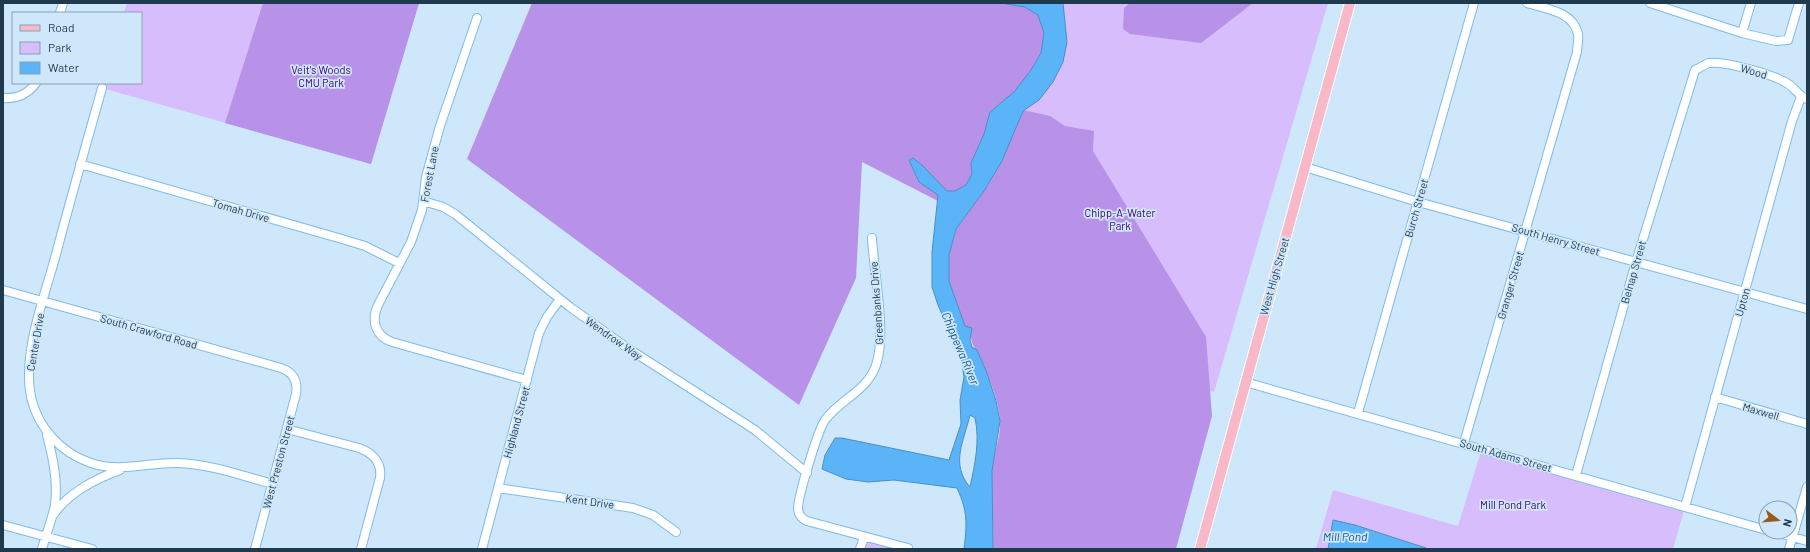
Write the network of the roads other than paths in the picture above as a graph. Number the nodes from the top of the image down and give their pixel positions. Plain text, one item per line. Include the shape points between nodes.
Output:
1 (1350, 3) edge
2 (1474, 3) edge
3 (1528, 3) edge
4 (1650, 3) edge
5 (1751, 3) edge
6 (1799, 3) edge
7 (477, 18) dead end
8 (1742, 33) junction
9 (1695, 70) joint
10 (35, 84) edge
11 (102, 88) dead end
12 (3, 98) edge
13 (1804, 98) edge
14 (80, 164) junction
15 (1305, 167) junction
16 (423, 201) junction
17 (1418, 202) junction
18 (1526, 230) junction
19 (872, 238) dead end
20 (1636, 262) junction
21 (399, 263) junction
22 (3, 290) edge
23 (1744, 291) junction
24 (560, 299) junction
25 (43, 301) junction
26 (1807, 309) edge
27 (293, 375) joint
28 (527, 380) junction
29 (1245, 382) junction
30 (1715, 397) junction
31 (1358, 413) junction
32 (1807, 424) edge
33 (287, 429) junction
34 (47, 431) junction
35 (1464, 443) junction
36 (123, 469) junction
37 (807, 473) junction
38 (1576, 475) junction
39 (273, 484) junction
40 (1807, 487) edge
41 (498, 488) junction
42 (1685, 507) junction
43 (1798, 517) edge
44 (51, 518) junction
45 (3, 525) edge
46 (1758, 528) edge
47 (676, 532) dead end
48 (46, 536) junction
49 (864, 537) junction
50 (908, 548) dead end
51 (42, 549) edge
52 (92, 549) edge
53 (255, 549) edge
54 (361, 549) edge
55 (482, 549) edge
56 (860, 549) edge
57 (1200, 549) edge

1 - 15 main road, West High Street
2 - 17 street, Burch Street
3 - 18 street, Granger Street via 1563,14 1572,20 1578,34 1577,52
4 - 8 street
5 - 8 street
6 - 8 street via 1788,40 1776,41
7 - 16 street, Forest Lane via 440,126 426,177
9 - 13 street, Wood via 1708,63 1726,64 1769,75 1787,82
9 - 20 street, Belnap Street
10 - 12 street via 21,96
11 - 14 street, Center Drive
13 - 23 street, Upton via 1792,121
14 - 21 street, Tomah Drive via 365,246
14 - 25 street, Center Drive
15 - 17 street, South Henry Street
15 - 29 main road, West High Street
16 - 21 street, Forest Lane via 409,247
16 - 24 street, Wendrow Way via 455,214
17 - 18 street, South Henry Street
17 - 31 street, Burch Street
18 - 20 street, South Henry Street
18 - 35 street, Granger Street
19 - 37 street, Greenbanks Drive via 880,328 877,362 866,384 835,408 824,422 816,439
20 - 23 street, South Henry Street
20 - 38 street, Belnap Street
21 - 28 street, Forest Lane via 376,311 376,326 380,336 388,341
22 - 25 street, South Crawford Road
23 - 26 street, South Henry Street
23 - 30 street, Upton
24 - 28 street, Highland Street via 541,328
24 - 37 street, Wendrow Way via 626,347 755,430
25 - 27 street, South Crawford Road via 281,368
25 - 34 street, Center Drive via 32,351 29,382 33,405
27 - 33 street, West Preston Street via 297,390
28 - 41 street, Highland Street
29 - 31 street, South Adams Street
29 - 57 main road, West High Street
30 - 32 street, Maxwell
30 - 42 street, Upton
31 - 35 street, South Adams Street
33 - 39 street, West Preston Street
33 - 54 street via 359,448 377,460 380,478
34 - 36 street, Center Drive via 59,445 78,458 98,466
34 - 44 street via 56,481 55,505
35 - 38 street, South Adams Street
36 - 39 street, Center Drive via 153,464 189,464
36 - 44 street via 105,476 75,494 62,504
37 - 49 street, Greenbanks Drive via 798,506 802,517 812,523
38 - 42 street, South Adams Street
39 - 53 street, West Preston Street
40 - 43 street
41 - 47 street, Kent Drive via 633,508 653,515
41 - 55 street, Highland Street
42 - 46 street, South Adams Street
44 - 48 street
45 - 48 street
48 - 51 street
48 - 52 street
49 - 50 street, Greenbanks Drive
49 - 56 street

